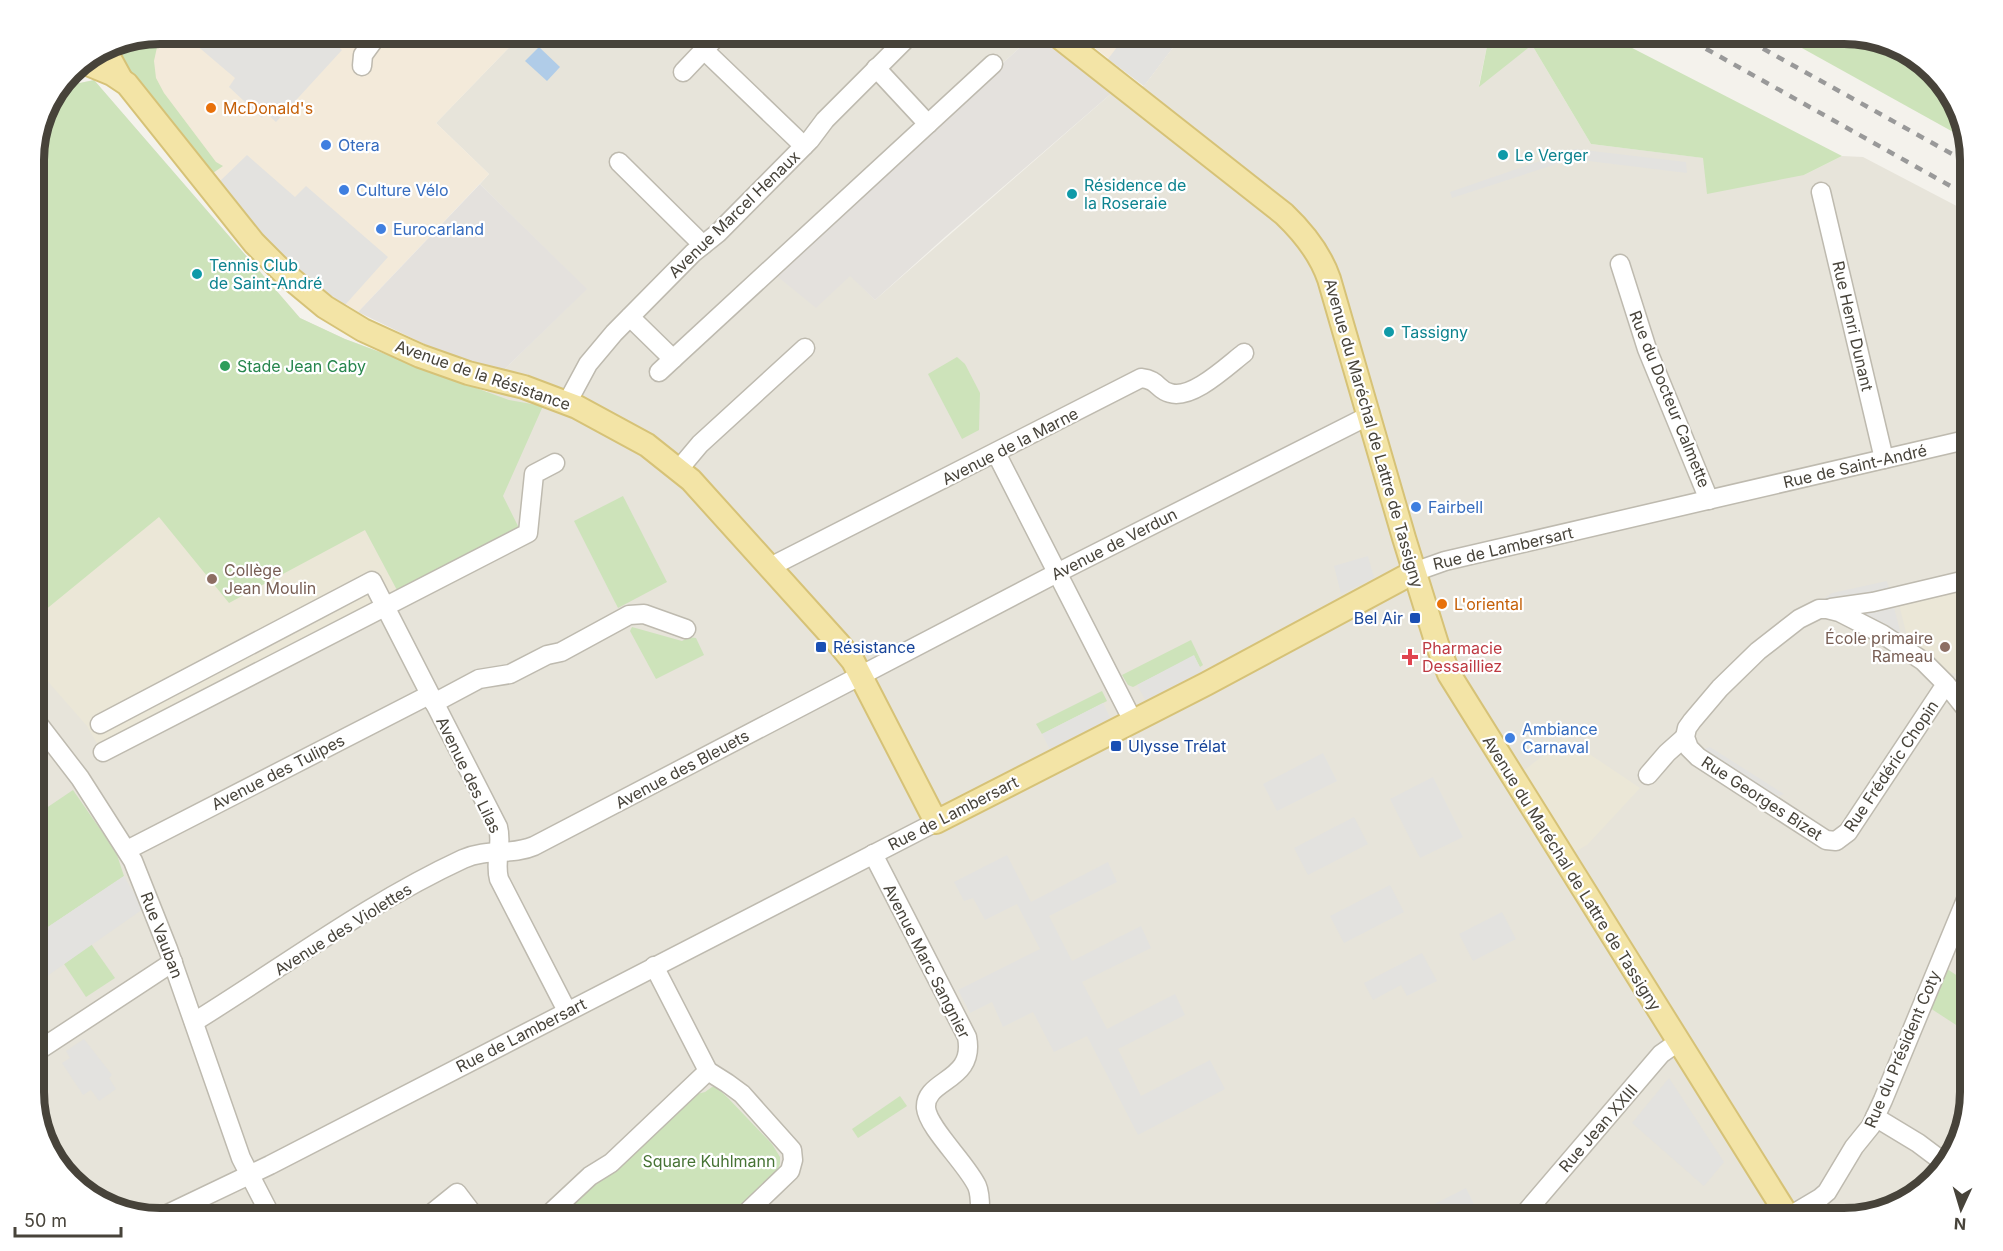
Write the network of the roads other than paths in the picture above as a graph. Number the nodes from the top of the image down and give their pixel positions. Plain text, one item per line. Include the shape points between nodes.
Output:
1 (371, 44) edge
2 (710, 44) edge
3 (901, 44) edge
4 (1068, 44) edge
5 (704, 50) junction
6 (108, 56) edge
7 (993, 64) dead end
8 (91, 66) edge
9 (362, 66) dead end
10 (876, 68) junction
11 (683, 72) dead end
12 (121, 79) junction
13 (928, 124) junction
14 (804, 146) junction
15 (619, 162) dead end
16 (1821, 192) dead end
17 (703, 245) junction
18 (1620, 264) dead end
19 (630, 317) junction
20 (805, 348) dead end
21 (1244, 352) dead end
22 (567, 403) junction
23 (1368, 416) junction
24 (1960, 441) edge
25 (996, 453) junction
26 (1884, 459) junction
27 (555, 463) dead end
28 (679, 469) junction
29 (1775, 485) joint
30 (1709, 500) junction
31 (770, 567) junction
32 (1414, 572) junction
33 (1057, 573) junction
34 (1960, 581) edge
35 (385, 606) junction
36 (1827, 609) junction
37 (686, 629) dead end
38 (861, 676) junction
39 (1946, 684) junction
40 (431, 699) junction
41 (1960, 702) edge
42 (1133, 721) junction
43 (100, 724) dead end
44 (44, 731) edge
45 (1685, 737) junction
46 (103, 752) dead end
47 (1648, 775) dead end
48 (936, 822) junction
49 (1831, 842) joint
50 (127, 850) junction
51 (499, 850) junction
52 (873, 854) junction
53 (1960, 914) edge
54 (173, 962) junction
55 (654, 966) junction
56 (567, 1011) junction
57 (194, 1022) junction
58 (1678, 1042) junction
59 (44, 1047) edge
60 (708, 1071) junction
61 (1875, 1117) junction
62 (1938, 1158) edge
63 (249, 1174) junction
64 (179, 1208) edge
65 (267, 1208) edge
66 (438, 1208) edge
67 (468, 1208) edge
68 (556, 1208) edge
69 (751, 1208) edge
70 (977, 1208) edge
71 (1530, 1208) edge
72 (1782, 1208) edge
73 (1803, 1208) edge

1 - 9 street
2 - 5 street
3 - 10 street, Avenue Marcel Henaux
4 - 23 main road, Avenue du Maréchal de Lattre de Tassigny via 1298,228 1325,268
5 - 11 street
5 - 14 street
6 - 12 main road, Avenue de la Résistance
7 - 13 street
8 - 12 main road, Avenue de la Résistance
10 - 13 street
10 - 14 street, Avenue Marcel Henaux
12 - 22 main road, Avenue de la Résistance via 254,243 325,307 363,330 420,356
13 - 19 street via 666,366
14 - 17 street, Avenue Marcel Henaux
15 - 17 street
16 - 26 street, Rue Henri Dunant
17 - 19 street, Avenue Marcel Henaux
18 - 30 street, Rue du Docteur Calmette via 1647,350
19 - 22 street, Avenue Marcel Henaux via 594,357
20 - 28 street via 700,444
21 - 25 street, Avenue de la Marne via 1195,390 1180,395 1168,393 1151,379 1141,378
22 - 28 main road, Avenue de la Résistance via 638,439
23 - 32 main road, Avenue du Maréchal de Lattre de Tassigny
23 - 33 street, Avenue de Verdun
24 - 26 street, Rue de Saint-André
25 - 31 street, Avenue de la Marne
25 - 33 street
26 - 29 street, Rue de Saint-André
27 - 35 street via 534,474 528,533
28 - 31 main road, Avenue de la Résistance
29 - 30 street, Rue de Lambersart
30 - 32 street, Rue de Lambersart via 1445,561
31 - 38 main road, Avenue de la Résistance via 844,650
32 - 42 main road, Rue de Lambersart
32 - 58 main road, Avenue du Maréchal de Lattre de Tassigny via 1452,680
33 - 38 street, Avenue de Verdun
33 - 42 street
34 - 36 street
35 - 40 street, Avenue des Lilas
35 - 43 street, Avenue des Lilas via 372,581
35 - 46 street
36 - 39 street via 1903,646
36 - 45 street via 1799,619 1743,665 1692,721
37 - 40 street, Avenue des Tulipes via 644,614 629,615 510,674 479,679
38 - 48 main road, Avenue de la Résistance
38 - 51 street, Avenue des Bleuets via 534,846 519,851
39 - 41 street
39 - 49 street, Rue Frédéric Chopin via 1848,832
40 - 50 street, Avenue des Tulipes
40 - 51 street, Avenue des Lilas via 498,827
42 - 48 main road, Rue de Lambersart
44 - 50 street, Rue Vauban
45 - 47 street
45 - 49 street, Rue Georges Bizet via 1698,757
48 - 52 street, Rue de Lambersart
50 - 54 street, Rue Vauban
51 - 56 street, Avenue des Lilas via 497,871 502,887
51 - 57 street, Avenue des Violettes via 465,858 388,899
52 - 55 street, Rue de Lambersart
52 - 70 street, Avenue Marc Sangnier via 967,1037 966,1060 928,1097 926,1105 930,1120 978,1188
53 - 61 street, Rue du Président Coty
54 - 57 street, Rue Vauban
54 - 59 street
55 - 56 street, Rue de Lambersart
55 - 60 street
56 - 63 street, Rue de Lambersart
57 - 63 street, Rue Vauban
58 - 71 street, Rue Jean XXIII via 1661,1054
58 - 72 main road, Avenue du Maréchal de Lattre de Tassigny
60 - 68 street via 611,1163 590,1176
60 - 69 street via 742,1094 793,1155 790,1171
61 - 62 street
61 - 73 street, Rue du Président Coty via 1827,1192
63 - 64 street, Rue de Lambersart
63 - 65 street, Rue Vauban
66 - 67 street via 457,1193

